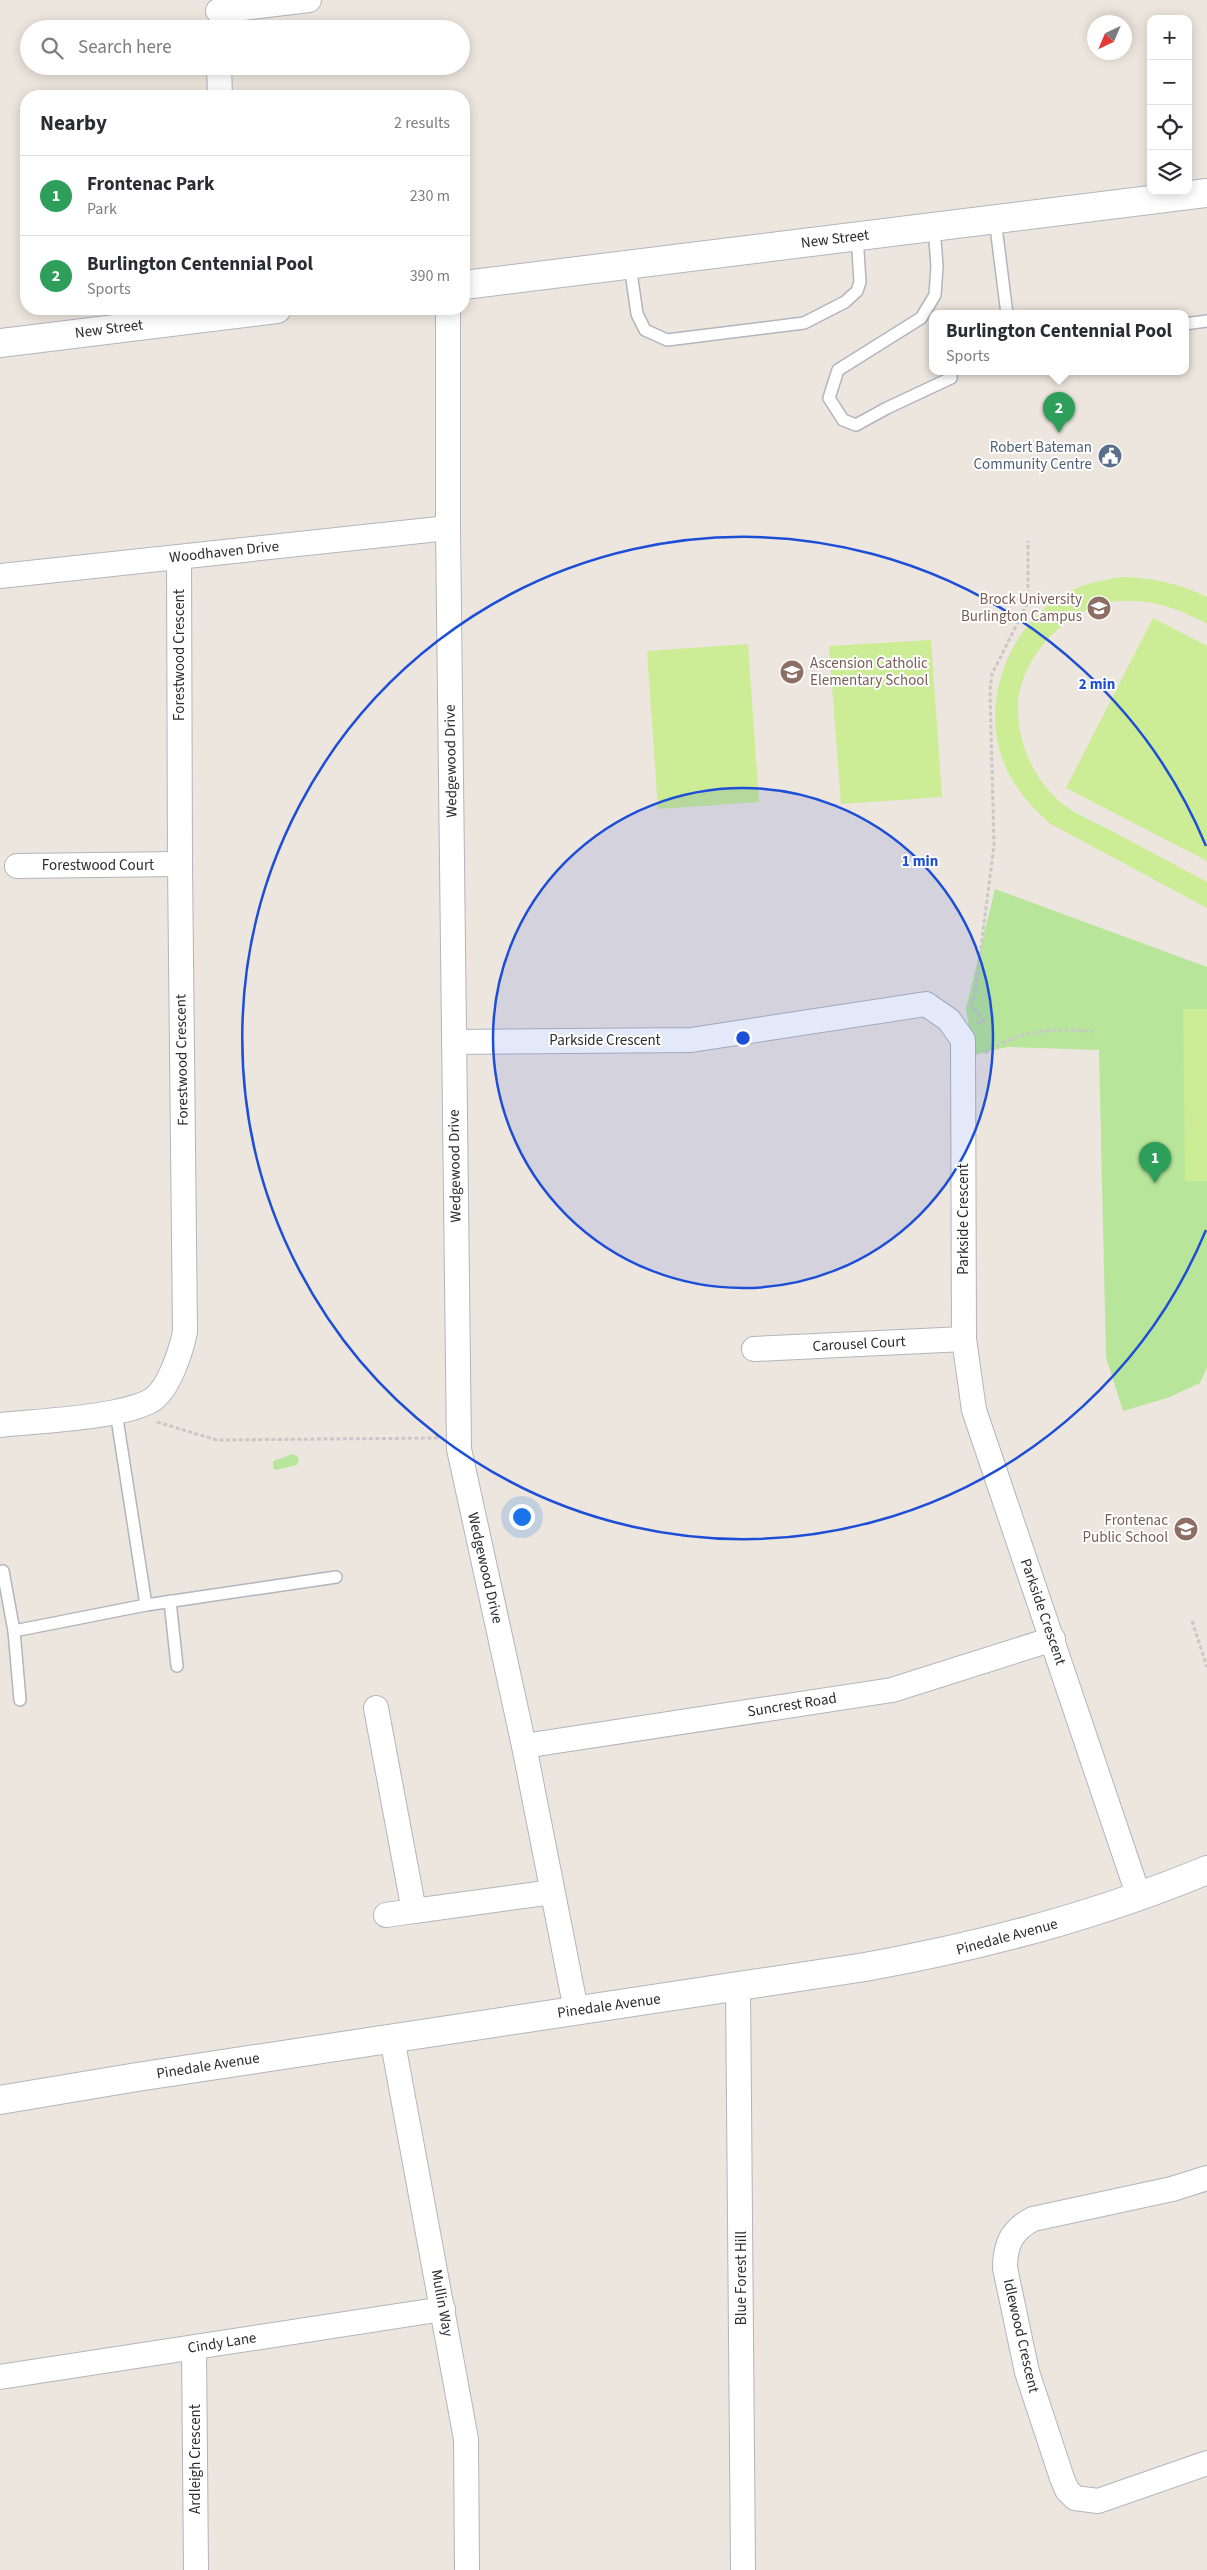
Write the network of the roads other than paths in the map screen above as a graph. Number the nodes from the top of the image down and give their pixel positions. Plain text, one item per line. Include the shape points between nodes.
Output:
1 (309, 0) edge
2 (218, 13) edge
3 (220, 75) edge
4 (220, 90) edge
5 (1207, 192) edge
6 (995, 219) junction
7 (934, 226) junction
8 (856, 236) junction
9 (630, 265) junction
10 (470, 284) edge
11 (1006, 310) edge
12 (203, 315) edge
13 (448, 315) edge
14 (921, 318) junction
15 (929, 319) edge
16 (1207, 321) edge
17 (1189, 323) edge
18 (0, 343) edge
19 (951, 375) edge
20 (448, 528) junction
21 (179, 557) junction
22 (0, 576) edge
23 (180, 864) junction
24 (17, 866) dead end
25 (454, 1042) junction
26 (964, 1339) junction
27 (754, 1349) dead end
28 (116, 1412) junction
29 (0, 1425) edge
30 (3, 1570) dead end
31 (336, 1577) dead end
32 (170, 1601) junction
33 (146, 1605) junction
34 (14, 1631) junction
35 (1053, 1639) junction
36 (177, 1666) dead end
37 (20, 1700) dead end
38 (376, 1708) dead end
39 (524, 1746) junction
40 (1207, 1870) edge
41 (552, 1892) junction
42 (1139, 1897) junction
43 (414, 1911) junction
44 (386, 1915) dead end
45 (738, 1986) junction
46 (576, 2010) junction
47 (392, 2038) junction
48 (0, 2100) edge
49 (1207, 2178) edge
50 (443, 2309) junction
51 (194, 2348) junction
52 (0, 2377) edge
53 (1207, 2463) edge
54 (196, 2570) edge
55 (467, 2570) edge
56 (743, 2570) edge

1 - 2 street
3 - 4 street
5 - 6 street, New Street
6 - 7 street, New Street
6 - 11 lane
7 - 8 street, New Street
7 - 14 lane via 935,294
8 - 9 street, New Street
8 - 9 lane via 860,282 852,296 804,322 667,340 645,330 636,314
9 - 10 street, New Street
12 - 18 street, New Street
13 - 20 street, Wedgewood Drive
14 - 15 lane
14 - 19 lane via 838,370 829,398 843,420 856,425 951,378
16 - 17 lane
20 - 21 street, Woodhaven Drive
20 - 25 street, Wedgewood Drive
21 - 22 street, Woodhaven Drive
21 - 23 street, Forestwood Crescent
23 - 24 street, Forestwood Court
23 - 28 street, Forestwood Crescent via 186,1332 177,1364 153,1399
25 - 26 street, Parkside Crescent via 691,1040 926,1004 950,1020 962,1040
25 - 39 street, Wedgewood Drive via 458,1449
26 - 27 street, Carousel Court
26 - 35 street, Parkside Crescent via 974,1410
28 - 29 street, Forestwood Crescent
28 - 33 lane
30 - 34 lane
31 - 32 lane
32 - 33 lane
32 - 36 lane
33 - 34 lane
34 - 37 lane
35 - 39 street, Suncrest Road via 892,1690
35 - 42 street, Parkside Crescent
38 - 43 street
39 - 41 street, Wedgewood Drive
40 - 42 street, Pinedale Avenue
41 - 43 street
41 - 46 street, Wedgewood Drive
42 - 45 street, Pinedale Avenue via 1052,1926 949,1952
43 - 44 street
45 - 46 street, Pinedale Avenue
45 - 56 street, Blue Forest Hill
46 - 47 street, Pinedale Avenue
47 - 48 street, Pinedale Avenue
47 - 50 street, Mullin Way
49 - 53 street, Idlewood Crescent via 1172,2189 1033,2218 1012,2235 1005,2255 1005,2268 1027,2372 1062,2478 1075,2498 1098,2501
50 - 51 street, Cindy Lane
50 - 55 street, Mullin Way via 466,2439
51 - 52 street, Cindy Lane
51 - 54 street, Ardleigh Crescent

